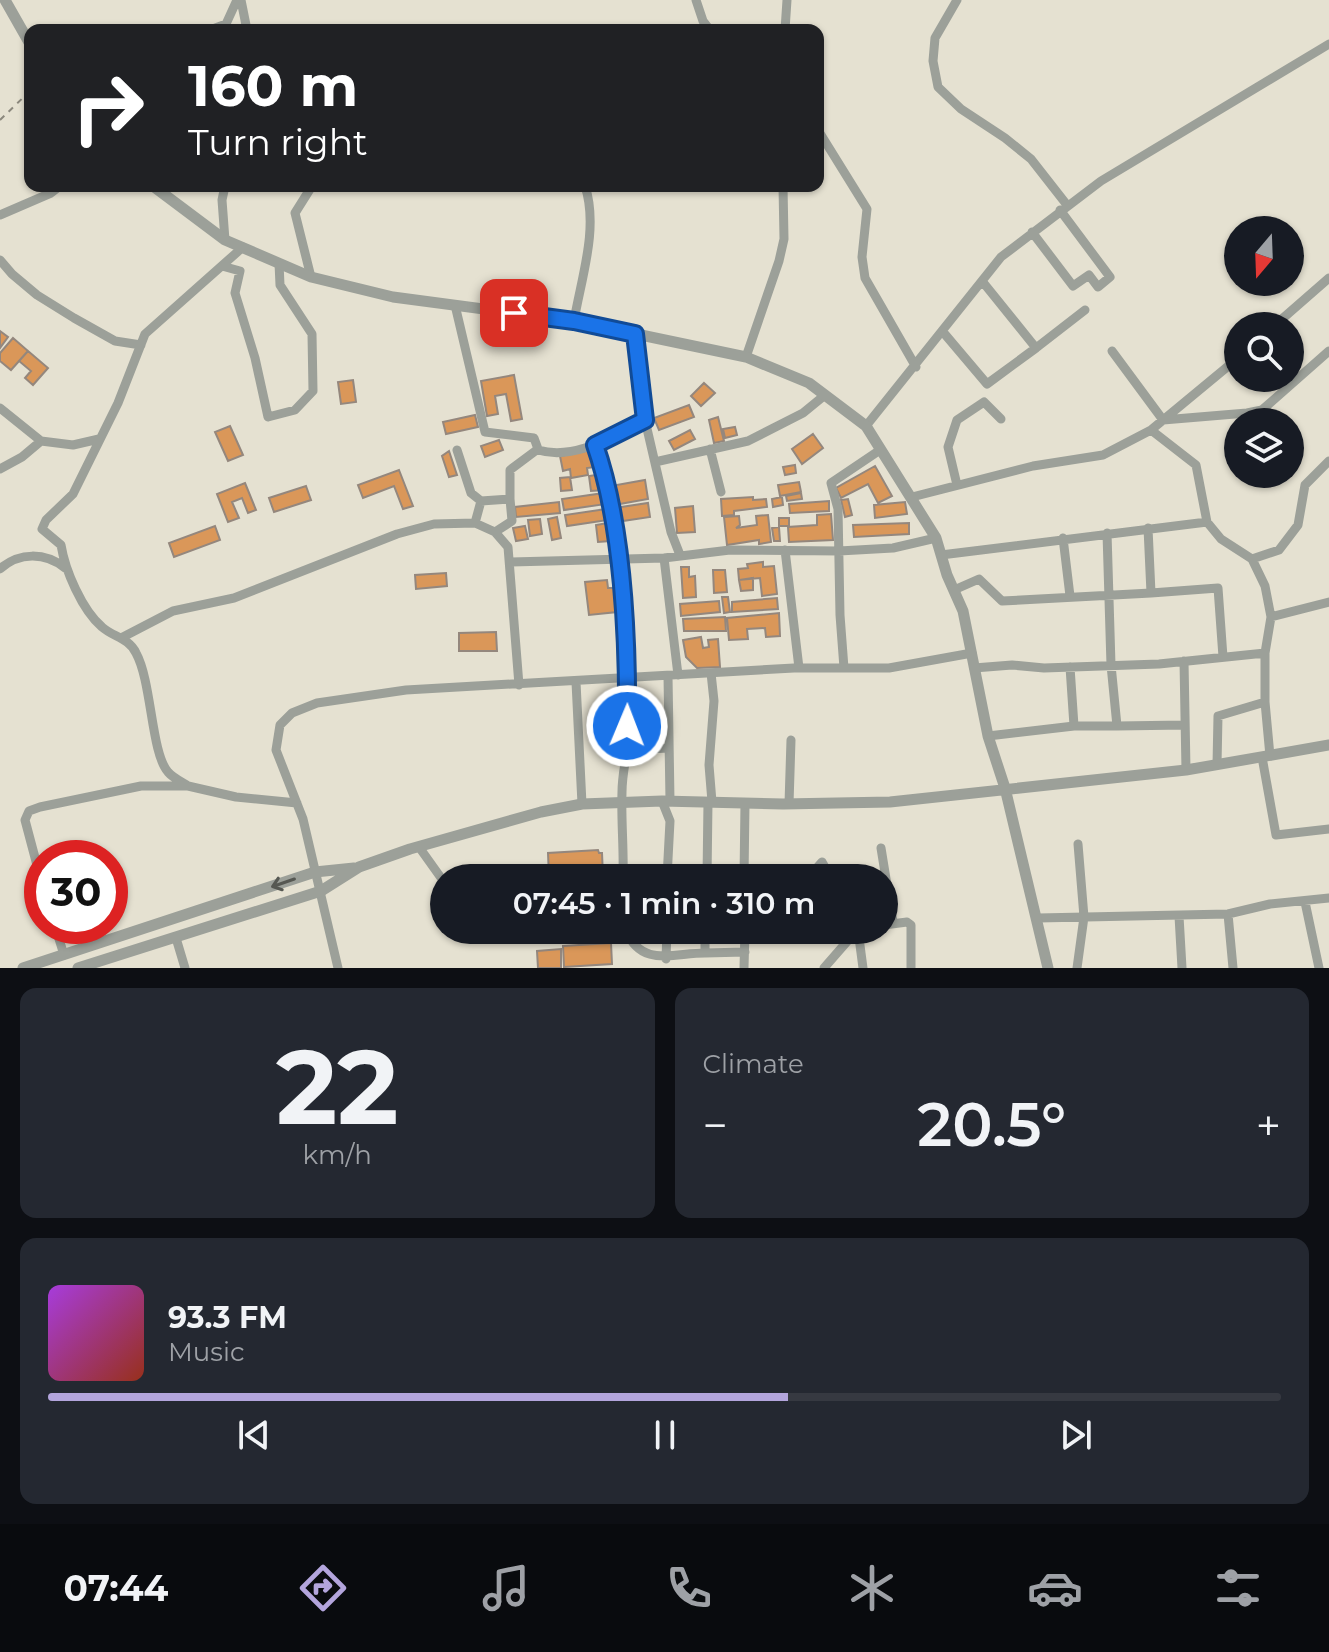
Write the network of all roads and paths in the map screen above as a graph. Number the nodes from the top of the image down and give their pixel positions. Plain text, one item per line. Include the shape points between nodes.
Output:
1 (5, 0) edge
2 (239, 0) edge
3 (696, 0) edge
4 (787, 0) edge
5 (957, 0) edge
6 (226, 24) edge
7 (245, 24) edge
8 (705, 24) edge
9 (785, 24) edge
10 (24, 33) edge
11 (1329, 44) edge
12 (24, 97) edge
13 (0, 120) edge
14 (824, 140) edge
15 (52, 192) edge
16 (161, 192) edge
17 (224, 192) edge
18 (308, 192) edge
19 (587, 192) edge
20 (783, 192) edge
21 (1064, 207) junction
22 (0, 215) edge
23 (1032, 232) junction
24 (225, 240) junction
25 (243, 247) junction
26 (0, 260) edge
27 (279, 263) junction
28 (222, 266) junction
29 (311, 277) junction
30 (1329, 278) edge
31 (982, 281) junction
32 (455, 305) junction
33 (1085, 310) dead end
34 (1290, 312) edge
35 (574, 321) junction
36 (943, 332) junction
37 (635, 334) junction
38 (141, 345) junction
39 (1036, 348) junction
40 (1112, 351) dead end
41 (1329, 351) edge
42 (746, 357) junction
43 (916, 367) junction
44 (1224, 370) edge
45 (825, 395) junction
46 (0, 408) edge
47 (1001, 419) dead end
48 (645, 420) junction
49 (1163, 420) junction
50 (866, 426) junction
51 (1151, 430) junction
52 (99, 439) junction
53 (41, 441) junction
54 (595, 445) junction
55 (710, 449) junction
56 (457, 450) dead end
57 (538, 450) junction
58 (880, 450) junction
59 (1329, 461) edge
60 (655, 462) junction
61 (0, 469) edge
62 (957, 485) junction
63 (721, 492) dead end
64 (912, 497) junction
65 (510, 499) junction
66 (481, 501) junction
67 (1207, 522) junction
68 (475, 523) junction
69 (1148, 528) junction
70 (495, 532) junction
71 (1107, 533) junction
72 (936, 538) junction
73 (1063, 538) junction
74 (785, 550) junction
75 (839, 551) junction
76 (680, 555) junction
77 (941, 555) junction
78 (664, 558) junction
79 (619, 559) junction
80 (1252, 559) junction
81 (511, 562) junction
82 (65, 568) junction
83 (0, 569) edge
84 (954, 590) junction
85 (1151, 593) junction
86 (1109, 595) junction
87 (1070, 596) junction
88 (1329, 602) edge
89 (1271, 617) junction
90 (121, 638) junction
91 (972, 653) junction
92 (1265, 653) junction
93 (1223, 657) junction
94 (1184, 661) junction
95 (1111, 665) junction
96 (1070, 667) junction
97 (799, 668) junction
98 (844, 668) junction
99 (974, 668) junction
100 (711, 673) junction
101 (673, 675) junction
102 (628, 679) junction
103 (576, 682) junction
104 (519, 685) junction
105 (1265, 702) junction
106 (1185, 725) junction
107 (1074, 726) junction
108 (1117, 726) junction
109 (988, 736) junction
110 (791, 740) dead end
111 (1329, 745) edge
112 (669, 748) junction
113 (627, 750) junction
114 (1266, 756) junction
115 (1217, 765) junction
116 (1186, 770) junction
117 (188, 786) junction
118 (1005, 788) junction
119 (666, 801) junction
120 (622, 802) junction
121 (710, 802) junction
122 (297, 803) junction
123 (745, 803) junction
124 (582, 804) junction
125 (789, 804) junction
126 (1329, 829) edge
127 (29, 840) edge
128 (1078, 844) dead end
129 (419, 847) junction
130 (881, 848) dead end
131 (431, 864) edge
132 (623, 864) edge
133 (668, 864) edge
134 (708, 864) edge
135 (744, 864) edge
136 (882, 864) edge
137 (359, 867) junction
138 (315, 872) junction
139 (321, 891) junction
140 (1329, 898) edge
141 (1305, 902) junction
142 (1228, 914) junction
143 (1179, 916) junction
144 (1084, 917) junction
145 (1038, 918) junction
146 (898, 922) edge
147 (176, 938) junction
148 (61, 944) edge
149 (634, 944) edge
150 (667, 944) edge
151 (705, 944) edge
152 (745, 944) edge
153 (845, 944) edge
154 (861, 944) edge
155 (745, 952) junction
156 (705, 953) junction
157 (64, 955) junction
158 (666, 959) junction
159 (100, 965) edge
160 (23, 968) edge
161 (78, 968) edge
162 (185, 968) edge
163 (338, 968) edge
164 (744, 968) edge
165 (824, 968) edge
166 (863, 968) edge
167 (911, 968) edge
168 (1048, 968) edge
169 (1077, 968) edge
170 (1182, 968) edge
171 (1233, 968) edge
172 (1319, 968) edge

1 - 10 street
2 - 6 street
2 - 7 street
3 - 8 street
4 - 9 street
5 - 21 street via 935,38 938,87 1031,159
11 - 21 street
12 - 13 path
14 - 43 street via 867,209 865,278
15 - 22 street
16 - 24 street
17 - 24 street
18 - 29 street via 295,213
19 - 35 street via 590,231
20 - 42 street via 784,239
21 - 23 street
21 - 23 street via 1110,277 1098,287 1089,275 1073,286
23 - 31 street
24 - 25 street
25 - 27 street
25 - 28 street
26 - 38 street via 37,295 74,318 115,341
27 - 28 street via 280,285 312,334 313,391 295,410 268,417 235,293 240,271
27 - 29 street
28 - 38 street via 164,315
29 - 32 street
30 - 34 street
31 - 36 street
31 - 39 street
32 - 35 street
32 - 57 street via 485,432 534,438
33 - 39 street
35 - 37 street
36 - 39 street via 987,384
36 - 43 street
37 - 42 street
37 - 48 street
38 - 52 street
40 - 49 street
41 - 49 street via 1262,410
42 - 45 street
43 - 50 street
44 - 49 street
45 - 50 street
45 - 55 street via 803,413 748,441
46 - 53 street
47 - 62 street via 984,402 957,420 948,447
48 - 54 street
48 - 60 street
49 - 51 street
50 - 58 street
51 - 62 street via 1103,455
51 - 67 street via 1196,465
52 - 53 street via 73,445
52 - 82 street via 73,494 42,529 61,545
53 - 61 street
54 - 57 street via 553,454
54 - 79 street via 607,479
55 - 60 street
55 - 63 street
56 - 66 street via 471,493
57 - 65 street via 510,470
58 - 64 street
58 - 75 street via 831,483
59 - 80 street via 1305,485 1298,525 1279,550
60 - 76 street
62 - 64 street
64 - 72 street
65 - 66 street
65 - 70 street via 512,521
66 - 68 street
67 - 69 street
67 - 80 street via 1221,539
68 - 70 street
68 - 90 street via 434,524 397,534 234,598 173,611
69 - 71 street
69 - 85 street
70 - 81 street via 508,547
71 - 73 street
71 - 86 street
72 - 75 street via 893,548
72 - 77 street
73 - 77 street
73 - 87 street
74 - 75 street
74 - 76 street
74 - 97 street
75 - 98 street
76 - 78 street
77 - 84 street
78 - 79 street
78 - 101 street
79 - 81 street
79 - 102 street
80 - 89 street
81 - 104 street
82 - 83 street via 54,559 27,556
82 - 90 street via 95,621
84 - 87 street via 979,579 1002,601
84 - 91 street
85 - 86 street
85 - 93 street via 1218,588
86 - 87 street
86 - 95 street
88 - 89 street
89 - 92 street
90 - 117 street via 137,654 165,770
91 - 98 street via 889,668
91 - 99 street
92 - 93 street
92 - 105 street
93 - 94 street
94 - 95 street
94 - 106 street
95 - 96 street
95 - 108 street
96 - 99 street
96 - 107 street
97 - 98 street
97 - 100 street
99 - 109 street
100 - 101 street
100 - 121 street
101 - 102 street
101 - 112 street
102 - 103 street
102 - 113 street
103 - 104 street
103 - 124 street
104 - 122 street via 406,690 317,703 292,713 280,725 276,750
105 - 114 street
105 - 115 street via 1218,716
106 - 108 street
106 - 116 street
107 - 108 street
107 - 109 street
109 - 118 street
110 - 125 street
111 - 114 street
112 - 113 street
112 - 119 street
113 - 120 street
114 - 115 street
114 - 126 street via 1276,835
115 - 116 street
116 - 118 street
117 - 122 street
117 - 127 street via 141,786 29,811 25,820
118 - 125 street via 890,802
118 - 145 street
119 - 120 street
119 - 121 street
119 - 133 street
120 - 124 street
120 - 132 street
121 - 123 street
121 - 134 street
122 - 138 street
123 - 125 street
123 - 135 street
124 - 129 street
128 - 144 street
129 - 131 street
129 - 137 street
130 - 136 street
137 - 138 street
137 - 139 street
138 - 139 street
138 -> 157 street
139 - 147 street
139 - 163 street
140 - 141 street
141 - 142 street
141 - 172 street
142 - 143 street
142 - 171 street
143 - 144 street
143 - 170 street
144 - 145 street
144 - 169 street
145 - 168 street
146 - 167 street via 911,925
147 - 159 street
147 - 162 street
148 - 157 street
149 - 158 street via 645,955
150 - 158 street
151 - 156 street
152 - 155 street
153 - 165 street
154 - 166 street
155 - 156 street
155 - 164 street
156 - 158 street
157 - 160 street
159 - 161 street

